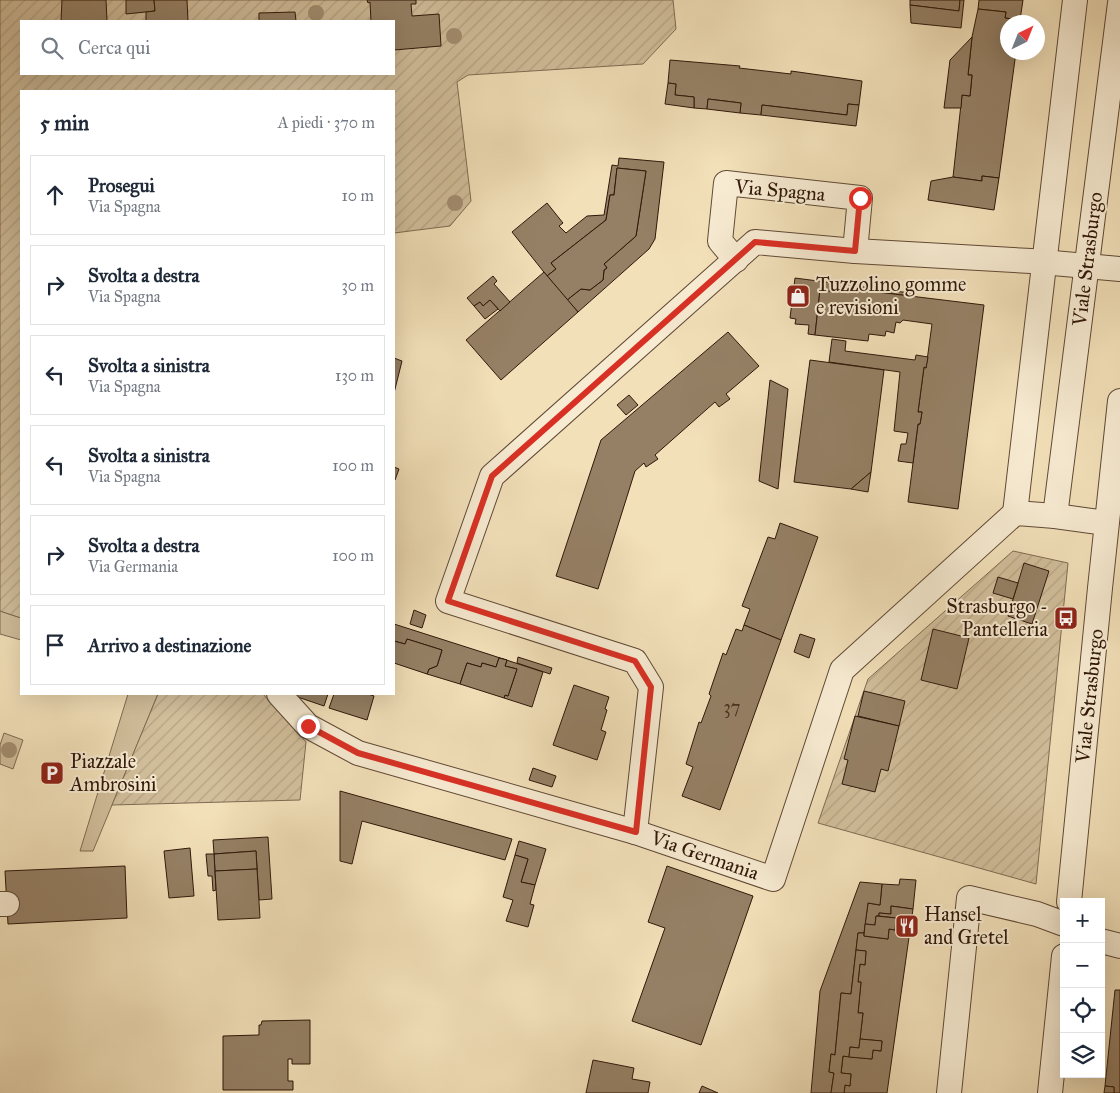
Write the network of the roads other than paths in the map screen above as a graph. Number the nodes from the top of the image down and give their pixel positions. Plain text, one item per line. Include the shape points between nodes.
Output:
1 (1075, 0) edge
2 (1120, 3) edge
3 (855, 251) junction
4 (736, 260) junction
5 (1043, 261) junction
6 (1086, 265) junction
7 (1120, 269) edge
8 (1120, 401) edge
9 (1118, 430) edge
10 (1015, 513) junction
11 (1055, 516) junction
12 (1106, 523) junction
13 (1111, 564) edge
14 (280, 695) edge
15 (636, 832) junction
16 (1069, 898) edge
17 (1060, 923) edge
18 (1105, 942) edge
19 (1120, 946) edge
20 (1061, 988) edge
21 (949, 1093) edge
22 (1050, 1093) edge

1 - 5 street
2 - 6 street, Viale Strasburgo
3 - 4 street via 755,242
3 - 4 street, Via Spagna via 860,198 726,183 720,241
3 - 5 street
4 - 15 street via 492,476 448,601 635,661 651,687
5 - 6 street
5 - 10 street
6 - 7 street
6 - 11 street, Viale Strasburgo
8 - 9 street, Viale Strasburgo
9 - 12 street, Viale Strasburgo
10 - 11 street
10 - 15 street, Via Germania via 842,670 774,879
11 - 12 street
12 - 13 street, Viale Strasburgo
13 - 16 street, Viale Strasburgo
14 - 15 street, Via Germania via 308,726 358,753
17 - 21 street via 969,898
18 - 19 street
20 - 22 street

